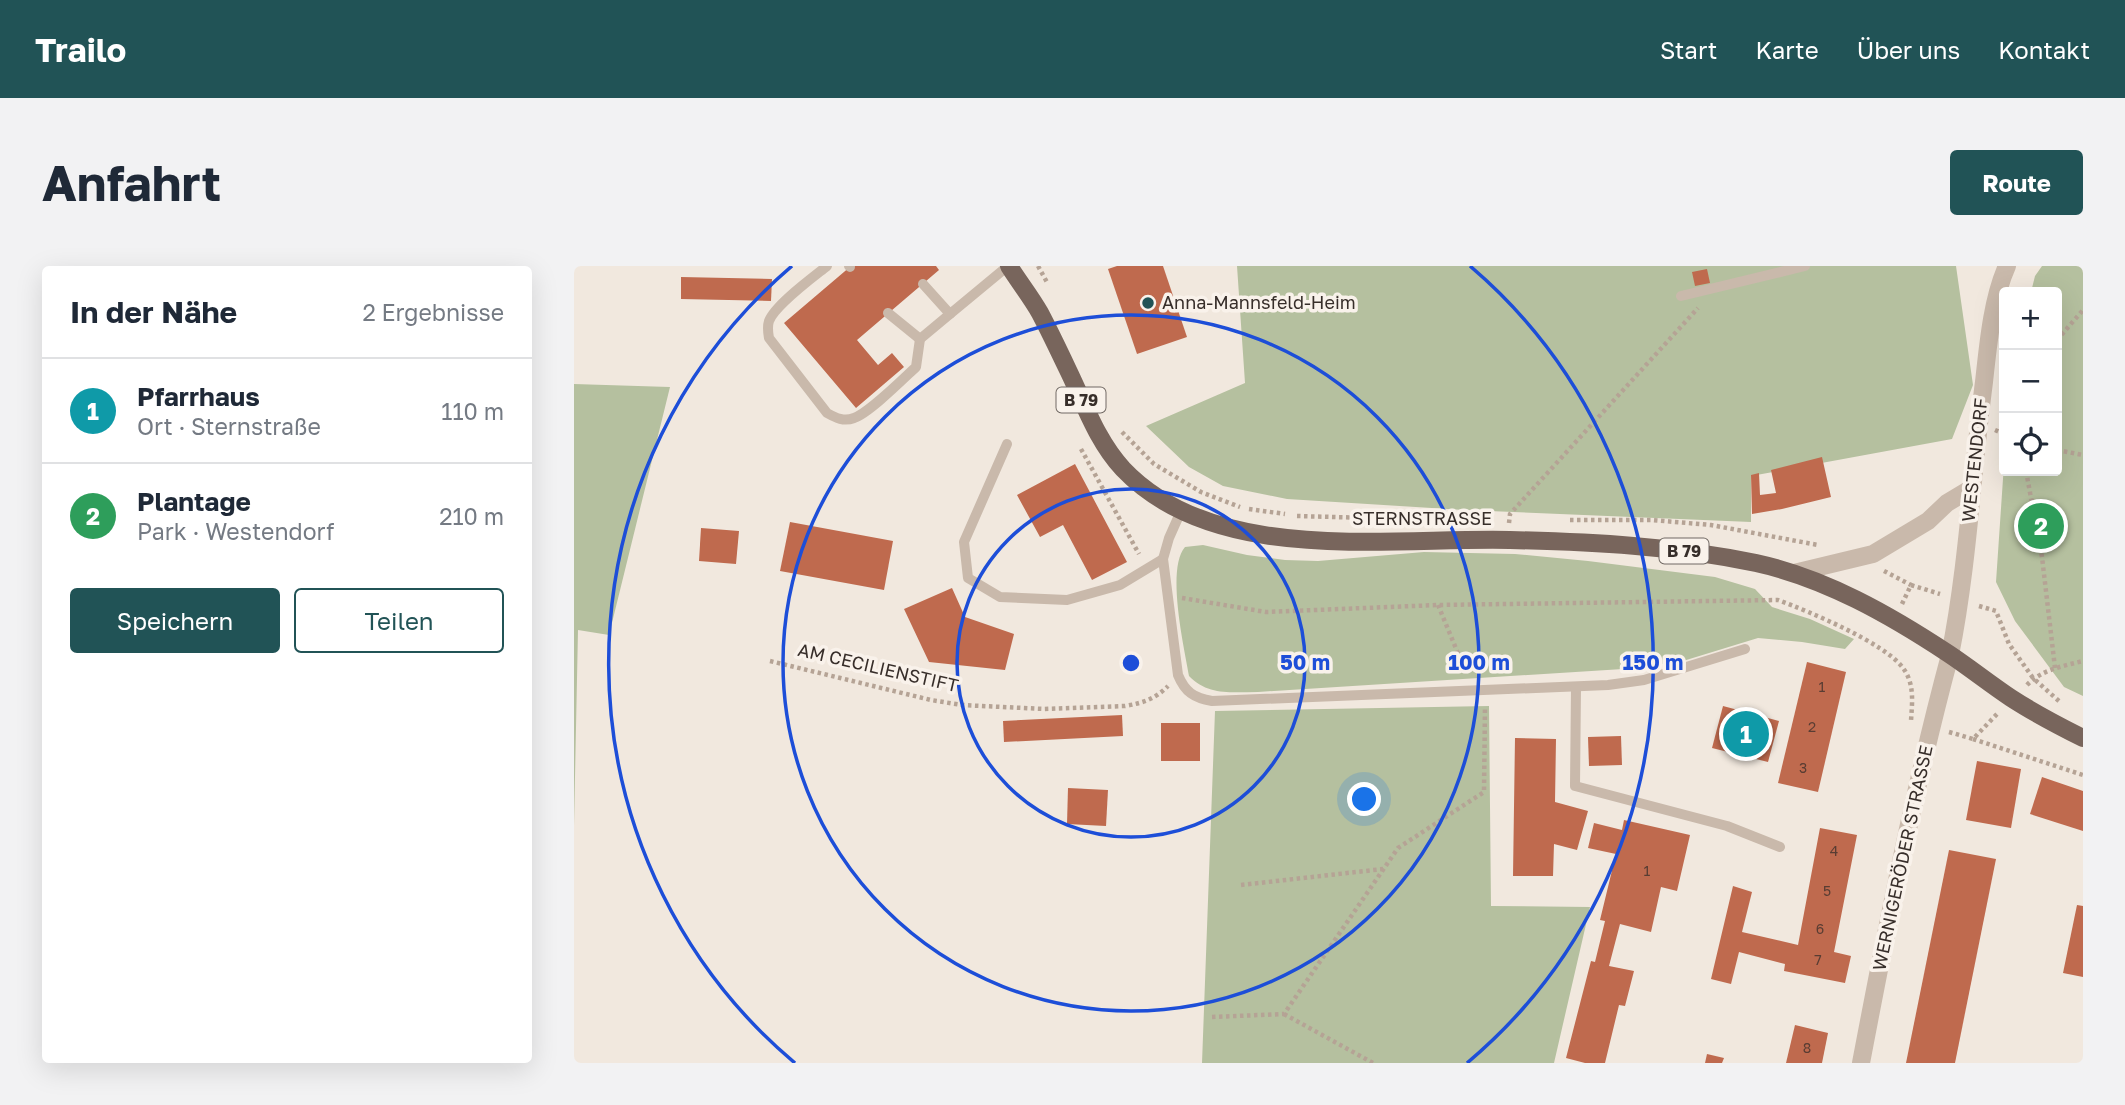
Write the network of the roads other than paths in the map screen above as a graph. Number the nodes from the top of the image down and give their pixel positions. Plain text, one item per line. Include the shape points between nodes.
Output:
1 (827, 266) edge
2 (1009, 266) edge
3 (1805, 266) edge
4 (2007, 266) edge
5 (923, 284) dead end
6 (1681, 296) dead end
7 (888, 313) dead end
8 (950, 314) junction
9 (920, 339) junction
10 (1007, 444) dead end
11 (1972, 488) junction
12 (1181, 511) junction
13 (1163, 559) junction
14 (1794, 573) junction
15 (1745, 649) dead end
16 (1950, 655) junction
17 (1576, 687) junction
18 (2083, 738) edge
19 (1780, 847) dead end
20 (1861, 1063) edge

1 - 9 lane via 776,309 767,328 769,338 827,413 840,420 864,412 916,367
2 - 8 lane
2 - 12 main road, STERNSTRASSE / B 79 via 1039,311 1105,447 1146,490
3 - 6 lane
4 - 11 street, WESTENDORF via 1987,356
5 - 8 lane
7 - 9 lane
8 - 9 lane
10 - 13 lane via 964,542 968,578 1000,597 1067,600 1120,585
11 - 14 street via 1928,522 1873,554
11 - 16 street, WESTENDORF
12 - 13 lane
12 - 14 main road, STERNSTRASSE / B 79 via 1245,533 1294,539 1509,540 1672,550
13 - 17 lane via 1178,675 1182,686 1199,699
14 - 16 main road, STERNSTRASSE / B 79 via 1894,620
15 - 17 lane via 1644,680
16 - 18 main road, B 79 via 2013,699
16 - 20 street, WERNIGERÖDER STRASSE
17 - 19 lane via 1575,786 1727,826

